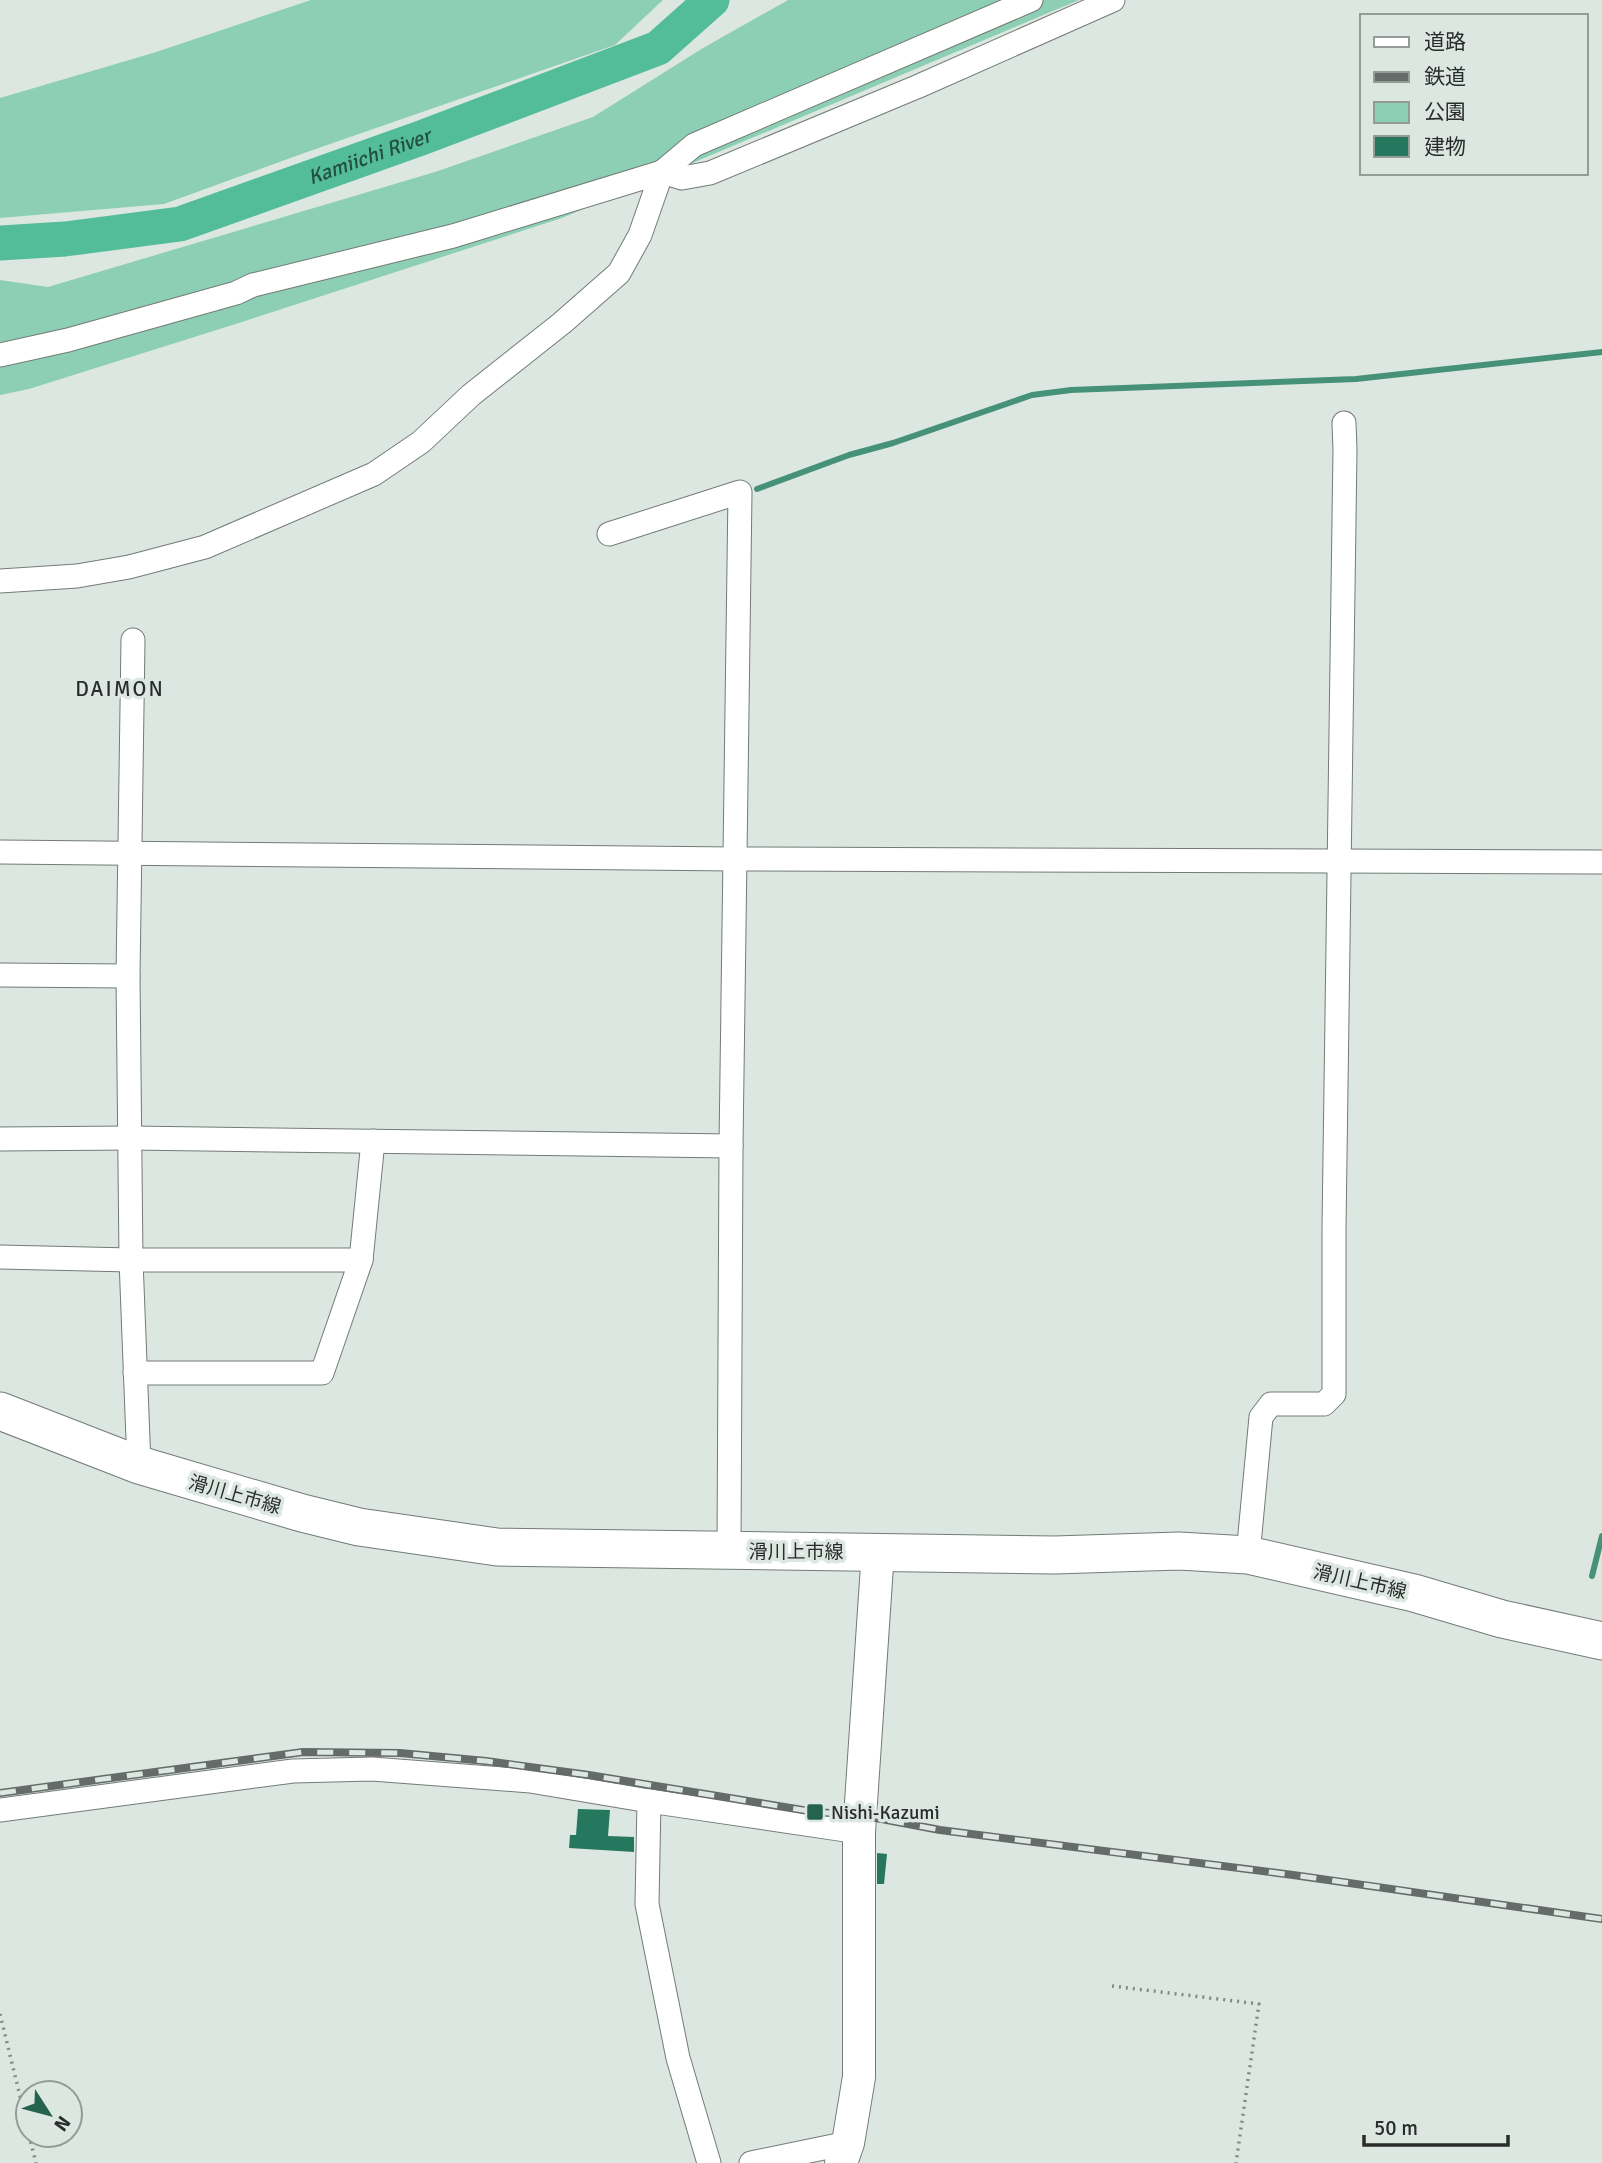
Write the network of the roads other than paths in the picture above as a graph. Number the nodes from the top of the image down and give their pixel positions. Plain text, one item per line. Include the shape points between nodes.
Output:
1 (1031, 0) edge
2 (1113, 0) edge
3 (662, 172) junction
4 (0, 355) edge
5 (1343, 424) dead end
6 (609, 534) dead end
7 (0, 582) edge
8 (133, 640) dead end
9 (0, 852) edge
10 (131, 853) junction
11 (734, 859) junction
12 (1338, 862) junction
13 (1602, 862) edge
14 (0, 975) edge
15 (128, 976) junction
16 (131, 1138) junction
17 (0, 1139) edge
18 (373, 1141) junction
19 (731, 1146) junction
20 (0, 1257) edge
21 (131, 1260) junction
22 (361, 1260) junction
23 (135, 1373) junction
24 (0, 1411) edge
25 (139, 1465) junction
26 (729, 1550) junction
27 (878, 1551) junction
28 (1248, 1555) junction
29 (1599, 1634) edge
30 (649, 1801) junction
31 (0, 1810) edge
32 (859, 1832) junction
33 (845, 2153) edge
34 (709, 2163) edge
35 (751, 2163) edge

1 - 3 street via 694,145
2 - 3 street via 710,173 682,178
3 - 4 street via 453,236
3 - 7 street via 640,235 619,273 421,442 374,474 205,547 103,572
5 - 12 street
6 - 11 street via 740,492
8 - 10 street
9 - 10 street
10 - 11 street
10 - 15 street
11 - 12 street
11 - 19 street
12 - 13 street
12 - 28 street via 1334,1394 1324,1404 1271,1404 1261,1417
14 - 15 street
15 - 16 street
16 - 17 street
16 - 18 street
16 - 21 street
18 - 19 street
18 - 22 street
19 - 26 street
20 - 21 street
21 - 22 street
21 - 23 street
22 - 23 street via 322,1373
23 - 25 street
24 - 25 main road, 滑川上市線
25 - 26 main road, 滑川上市線 via 313,1516 455,1542 497,1547
26 - 27 main road, 滑川上市線
27 - 28 main road, 滑川上市線
27 - 32 street
28 - 29 main road, 滑川上市線 via 1414,1593 1502,1619
30 - 31 street via 530,1781 372,1769 293,1771
30 - 32 street
30 - 34 street via 648,1903 678,2058
32 - 33 street via 859,2077
33 - 35 street

